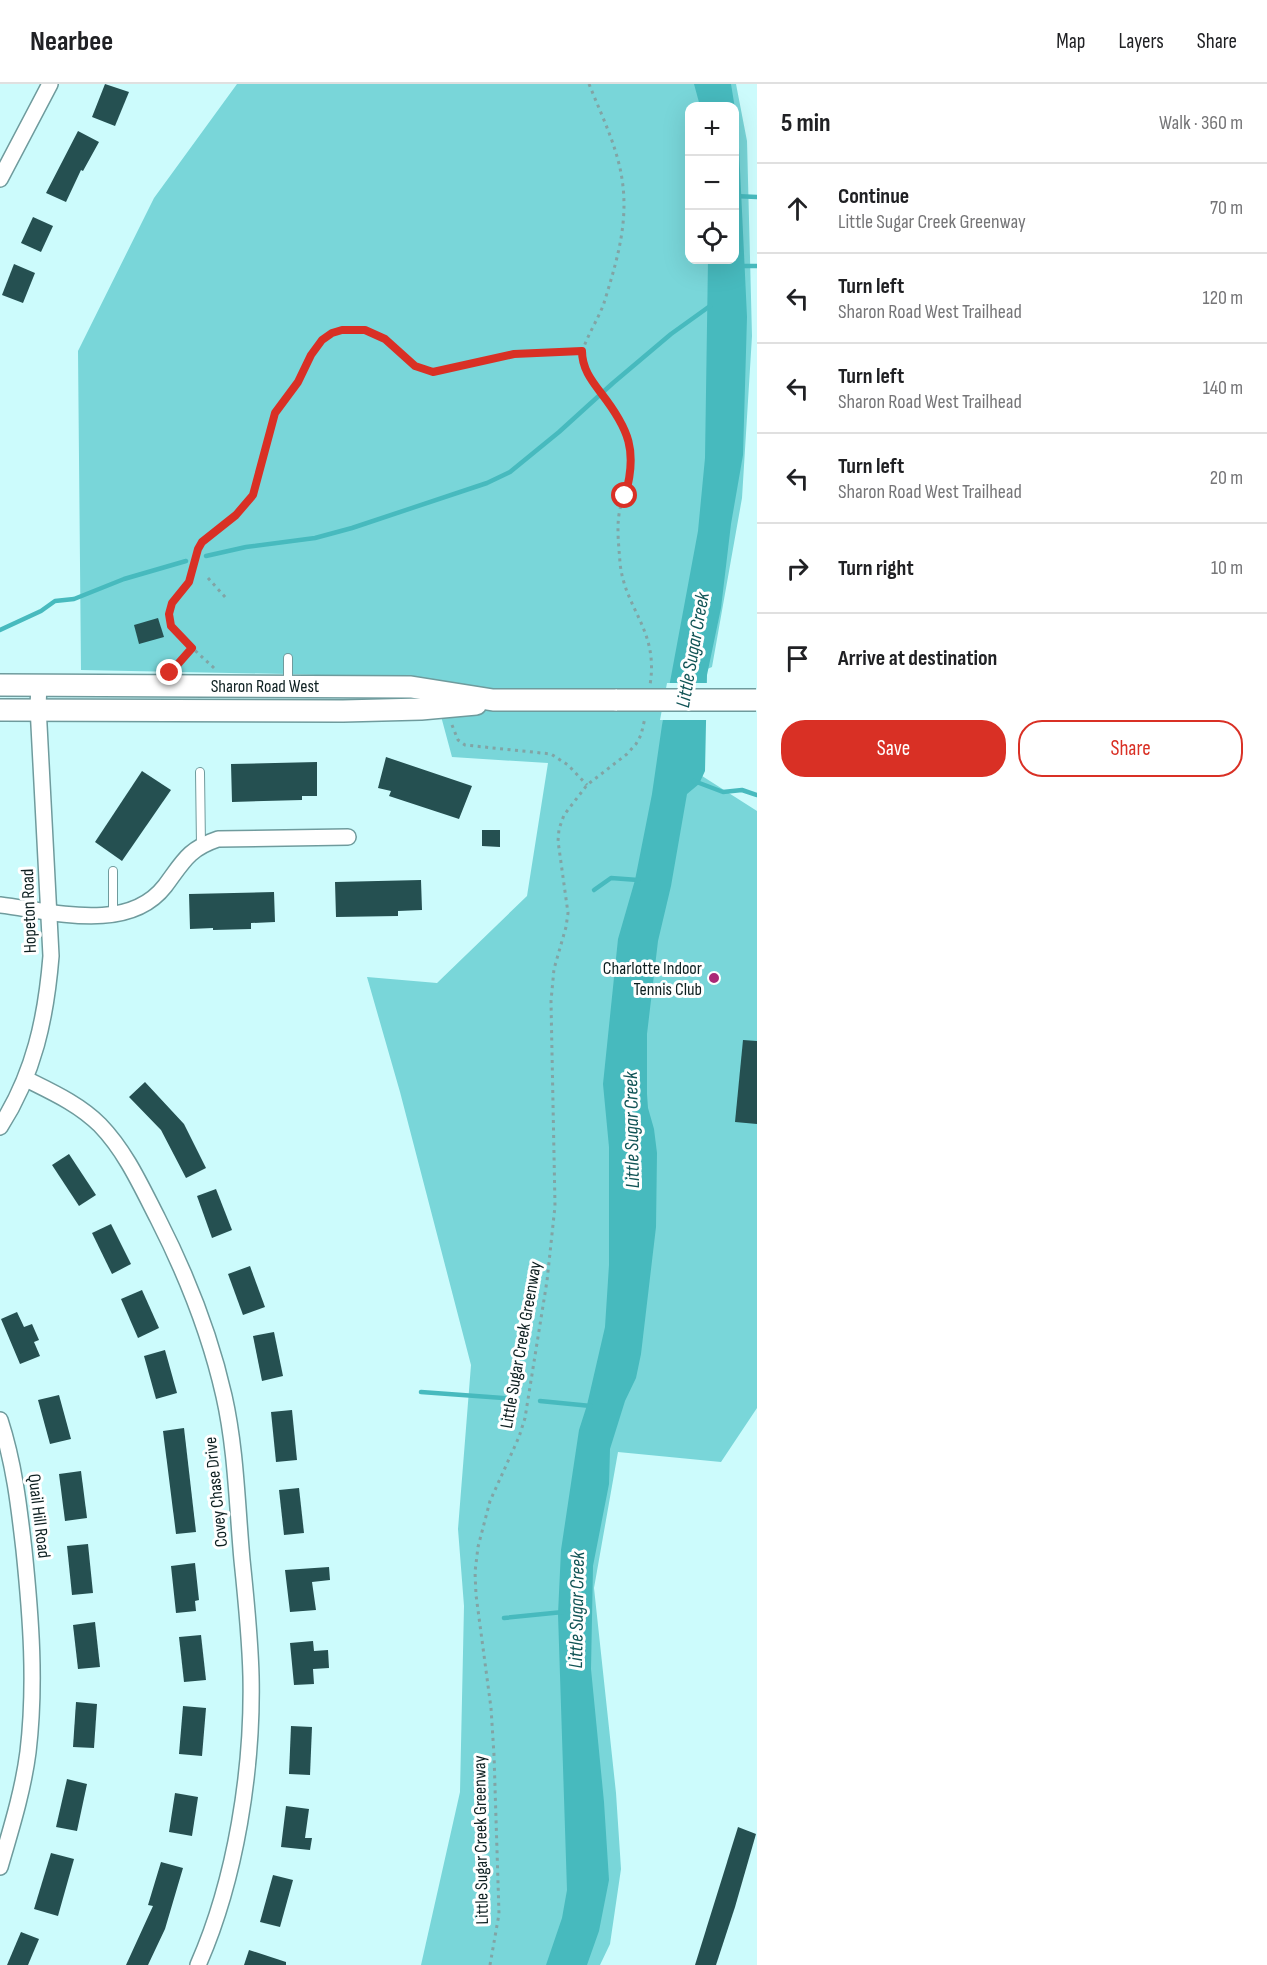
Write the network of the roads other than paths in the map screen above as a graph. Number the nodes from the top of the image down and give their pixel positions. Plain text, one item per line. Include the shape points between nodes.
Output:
1 (50, 84) edge
2 (0, 179) edge
3 (288, 658) dead end
4 (0, 685) edge
5 (39, 685) junction
6 (288, 686) junction
7 (493, 700) junction
8 (756, 700) edge
9 (0, 710) edge
10 (39, 710) junction
11 (200, 772) dead end
12 (348, 837) dead end
13 (201, 846) junction
14 (113, 871) dead end
15 (0, 905) edge
16 (50, 911) junction
17 (113, 916) junction
18 (26, 1079) junction
19 (0, 1127) edge
20 (0, 1420) edge
21 (0, 1867) edge
22 (198, 1965) edge

1 - 2 street
3 - 6 lane
4 - 5 main road, Sharon Road West
5 - 6 main road, Sharon Road West
5 - 10 street, Hopeton Road
6 - 7 main road, Sharon Road West via 411,687
7 - 8 main road, Sharon Road West, bridge
7 - 10 main road, Sharon Road West via 471,706 343,711
9 - 10 main road, Sharon Road West
10 - 16 street, Hopeton Road
11 - 13 lane
12 - 13 street via 230,838
13 - 17 street via 185,857 153,898
14 - 17 lane
15 - 16 street
16 - 17 street
16 - 18 street, Hopeton Road via 48,995
18 - 19 street, Hopeton Road
18 - 22 street, Covey Chase Drive via 68,1100 98,1123 131,1165 199,1310 226,1407 249,1627 250,1734 237,1836
20 - 21 street, Quail Hill Road via 18,1494 32,1644 28,1752

